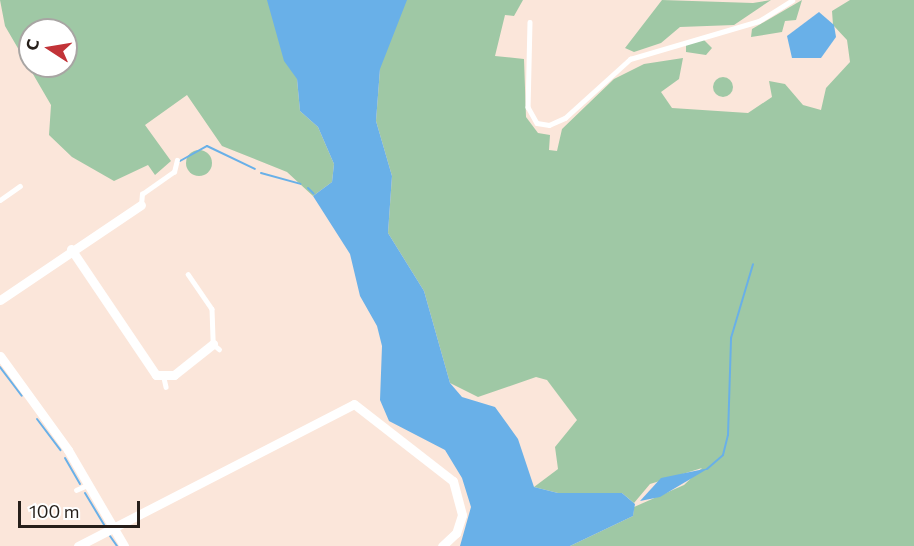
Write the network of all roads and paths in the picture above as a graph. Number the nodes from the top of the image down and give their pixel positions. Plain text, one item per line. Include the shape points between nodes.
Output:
1 (792, 0) edge
2 (530, 22) dead end
3 (177, 160) dead end
4 (20, 186) dead end
5 (0, 200) edge
6 (141, 205) joint
7 (71, 249) junction
8 (188, 274) dead end
9 (0, 300) edge
10 (216, 346) joint
11 (0, 356) edge
12 (88, 484) junction
13 (76, 490) dead end
14 (113, 528) junction
15 (78, 546) edge
16 (124, 546) edge
17 (442, 546) edge

1 - 2 lane via 759,21 630,59 565,118 549,125 537,123 528,107
3 - 6 lane via 174,172 142,194
4 - 5 lane
6 - 7 street
7 - 9 street
7 - 10 street via 165,383
8 - 10 lane via 212,309
11 - 12 street
12 - 13 lane
12 - 14 street
14 - 15 street
14 - 16 street
14 - 17 street via 354,404 443,469 459,495 462,515 456,533

